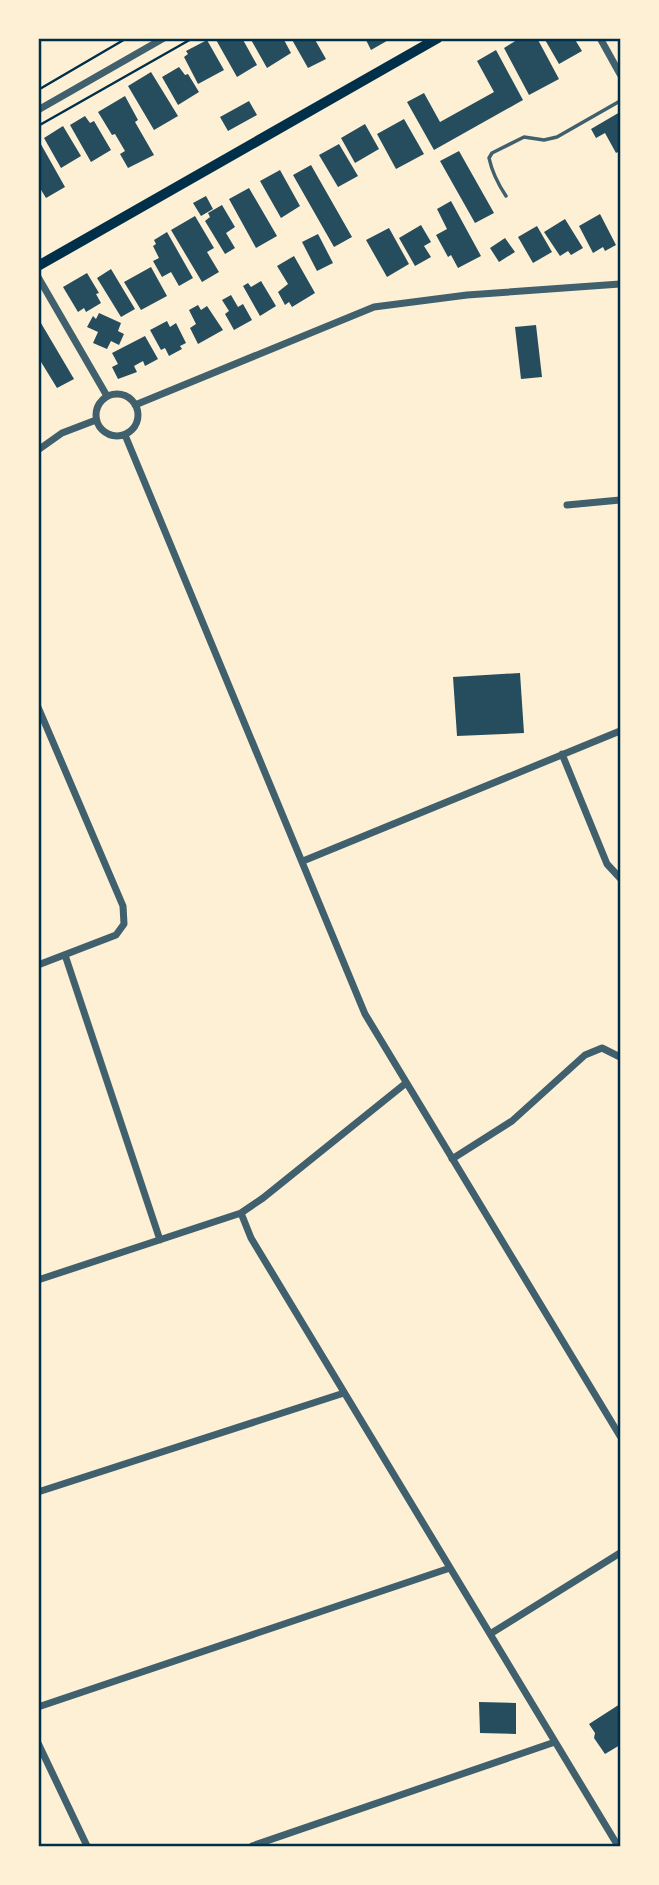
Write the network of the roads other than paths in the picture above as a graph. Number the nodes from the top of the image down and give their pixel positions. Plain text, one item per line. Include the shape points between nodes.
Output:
1 (164, 38) edge
2 (438, 38) edge
3 (600, 38) edge
4 (621, 74) edge
5 (621, 102) edge
6 (38, 110) edge
7 (506, 196) dead end
8 (38, 266) edge
9 (38, 278) edge
10 (621, 284) edge
11 (107, 396) junction
12 (135, 405) junction
13 (96, 420) junction
14 (125, 435) junction
15 (38, 450) edge
16 (621, 500) edge
17 (567, 505) dead end
18 (38, 707) edge
19 (621, 731) edge
20 (562, 754) junction
21 (303, 861) junction
22 (621, 878) edge
23 (65, 955) junction
24 (38, 965) edge
25 (621, 1057) edge
26 (406, 1083) junction
27 (452, 1159) junction
28 (241, 1213) junction
29 (160, 1240) junction
30 (38, 1280) edge
31 (344, 1393) junction
32 (621, 1436) edge
33 (38, 1492) edge
34 (621, 1553) edge
35 (450, 1567) junction
36 (490, 1634) junction
37 (38, 1707) edge
38 (555, 1742) junction
39 (38, 1743) edge
40 (87, 1846) edge
41 (252, 1846) edge
42 (618, 1846) edge

1 - 6 street
2 - 8 main road
3 - 4 street
5 - 7 lane via 556,137 524,137 492,153 491,166
9 - 11 street
10 - 12 street via 374,307
11 - 12 street via 122,394
11 - 13 street via 97,407
12 - 14 street via 135,425
13 - 14 street via 104,433
13 - 15 street via 62,433
14 - 21 street
16 - 17 street
18 - 23 street via 123,906 124,924 116,935
19 - 20 street
20 - 21 street
20 - 22 street via 607,864
21 - 26 street via 365,1014
23 - 24 street
23 - 29 street
25 - 27 street via 602,1048 585,1055 512,1121
26 - 27 street
26 - 28 street
27 - 32 street
28 - 29 street
28 - 31 street via 251,1238
29 - 30 street
31 - 33 street
31 - 35 street
34 - 36 street
35 - 36 street
35 - 37 street
36 - 38 street
38 - 41 street
38 - 42 street
39 - 40 street

